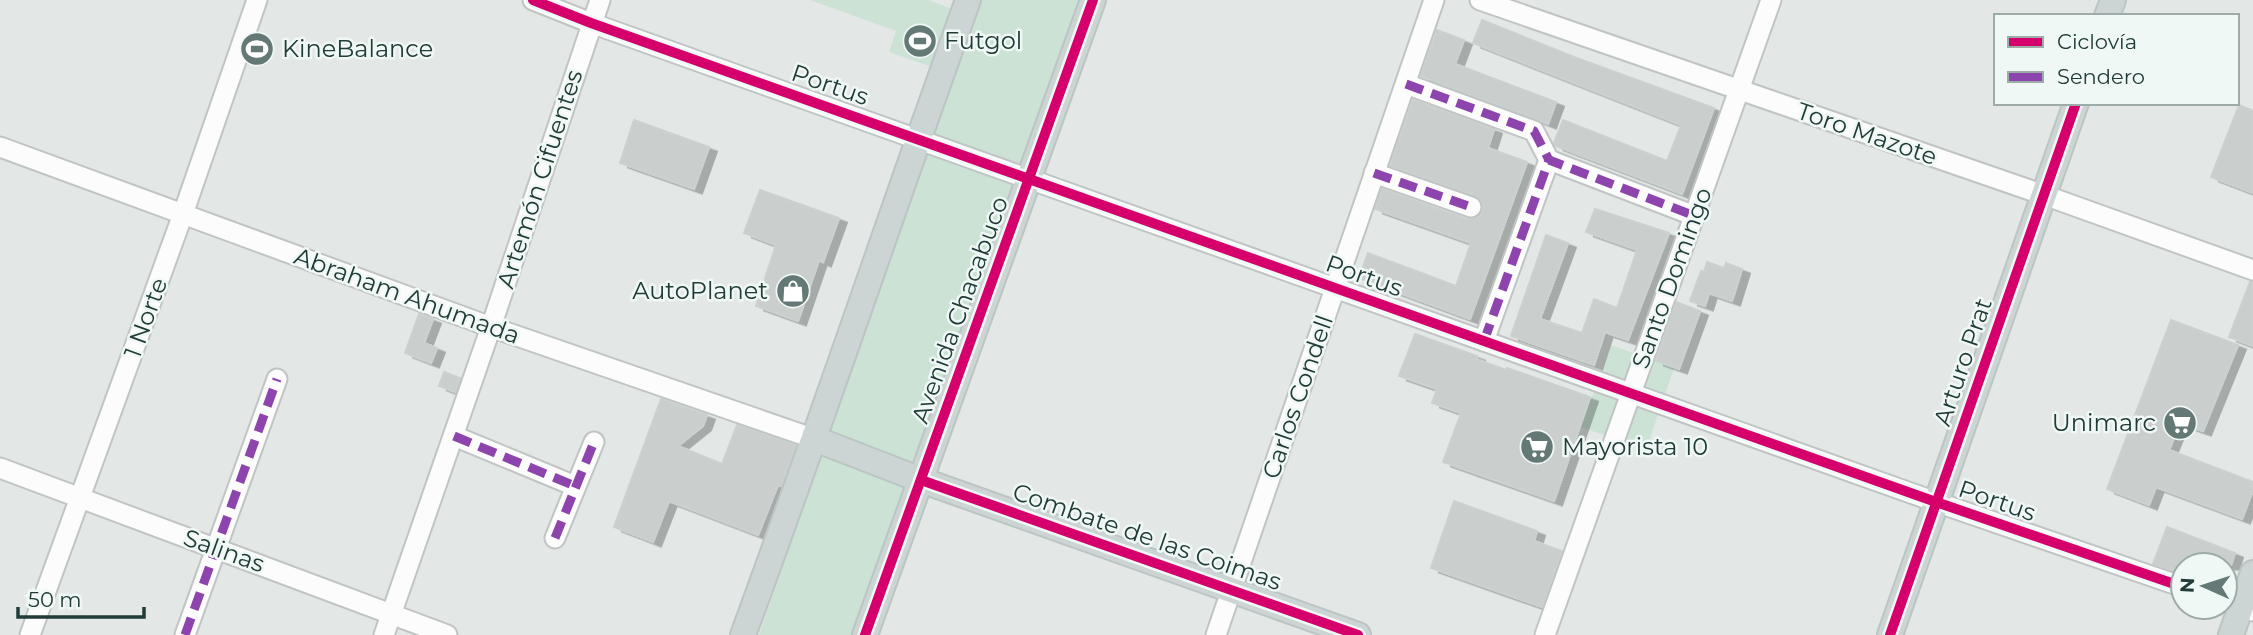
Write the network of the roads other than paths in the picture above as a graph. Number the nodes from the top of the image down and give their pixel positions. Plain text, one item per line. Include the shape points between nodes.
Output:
1 (257, 0) edge
2 (533, 0) edge
3 (600, 0) edge
4 (968, 0) edge
5 (1093, 0) edge
6 (1434, 0) edge
7 (1480, 0) edge
8 (1771, 0) edge
9 (591, 23) junction
10 (1406, 84) junction
11 (1739, 90) junction
12 (2075, 105) edge
13 (918, 138) junction
14 (0, 147) edge
15 (1549, 160) junction
16 (1374, 173) junction
17 (1029, 178) junction
18 (2044, 195) junction
19 (1471, 207) dead end
20 (183, 214) junction
21 (1695, 216) junction
22 (2253, 270) edge
23 (1335, 288) junction
24 (491, 327) junction
25 (1484, 341) junction
26 (277, 379) dead end
27 (1630, 394) junction
28 (454, 436) junction
29 (815, 439) junction
30 (594, 442) dead end
31 (0, 468) edge
32 (921, 480) junction
33 (575, 486) junction
34 (81, 498) junction
35 (1936, 502) junction
36 (555, 538) dead end
37 (217, 549) junction
38 (2253, 573) edge
39 (2169, 582) edge
40 (1233, 589) junction
41 (2240, 606) edge
42 (392, 613) junction
43 (30, 635) edge
44 (185, 635) edge
45 (384, 635) edge
46 (447, 635) edge
47 (743, 635) edge
48 (865, 635) edge
49 (1216, 635) edge
50 (1358, 635) edge
51 (1545, 635) edge
52 (1889, 635) edge
53 (2231, 635) edge

1 - 20 street, 1 Norte
2 - 9 street, Portus
3 - 9 street, Artemón Cifuentes
4 - 13 main road
5 - 17 main road, Avenida Chacabuco
6 - 10 street, Carlos Condell
7 - 11 street, Toro Mazote
8 - 11 street, Santo Domingo
9 - 13 street, Portus
9 - 24 street, Artemón Cifuentes
10 - 15 street via 1534,131
10 - 16 street, Carlos Condell
11 - 18 street, Toro Mazote
11 - 21 street, Santo Domingo
12 - 18 main road, Arturo Prat
13 - 17 street, Portus
13 - 29 main road
14 - 20 street, Abraham Ahumada
15 - 21 street
15 - 25 street
16 - 19 street
16 - 23 street, Carlos Condell
17 - 23 street, Portus
17 - 32 main road, Avenida Chacabuco
18 - 22 street, Toro Mazote
18 - 35 main road, Arturo Prat
20 - 24 street, Abraham Ahumada
20 - 34 street, 1 Norte
21 - 27 street, Santo Domingo
23 - 25 street, Portus
23 - 40 street, Carlos Condell
24 - 28 street, Artemón Cifuentes
24 - 29 street, Abraham Ahumada
25 - 27 street, Portus
26 - 37 street
27 - 35 street, Portus
27 - 51 street, Santo Domingo
28 - 33 street
28 - 42 street, Artemón Cifuentes
29 - 32 main road, Combate de las Coimas
29 - 47 main road
30 - 33 street
31 - 34 street, Salinas
32 - 40 main road, Combate de las Coimas
32 - 48 main road, Avenida Chacabuco
33 - 36 street
34 - 37 street, Salinas
34 - 43 street, 1 Norte
35 - 39 street, Portus
35 - 52 main road, Arturo Prat
37 - 42 street, Salinas
37 - 44 street
38 - 41 main road
40 - 49 street, Carlos Condell
40 - 50 main road, Combate de las Coimas
41 - 53 main road
42 - 45 street, Artemón Cifuentes
42 - 46 street, Salinas

